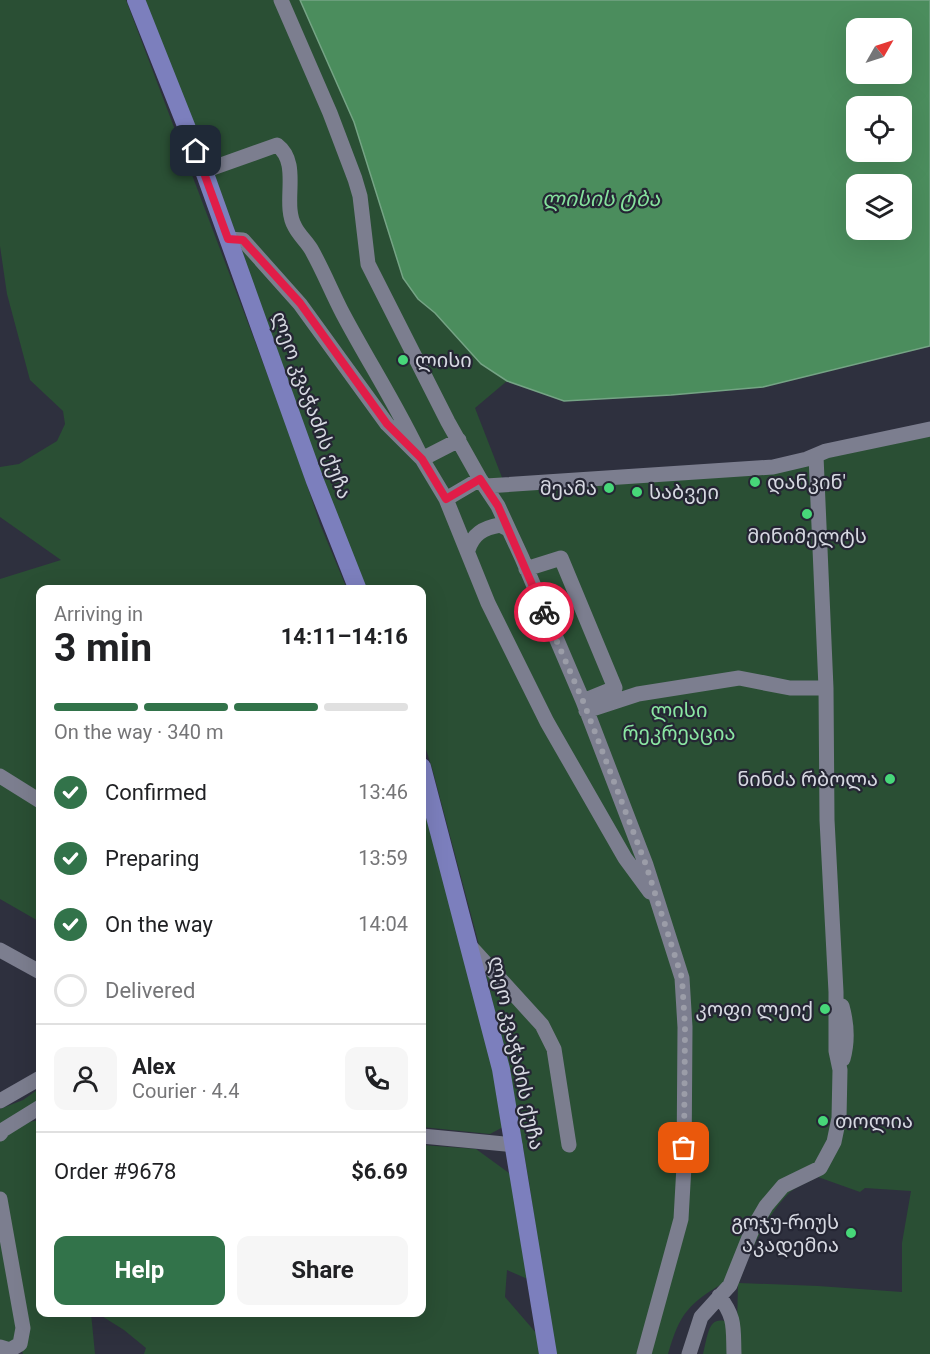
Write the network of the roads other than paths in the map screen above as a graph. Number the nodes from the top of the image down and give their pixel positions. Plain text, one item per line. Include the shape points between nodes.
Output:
1 (136, 0) edge
2 (281, 0) edge
3 (204, 171) junction
4 (312, 233) dead end
5 (228, 239) junction
6 (312, 251) junction
7 (930, 429) edge
8 (459, 440) junction
9 (816, 456) junction
10 (422, 459) junction
11 (483, 483) junction
12 (446, 499) junction
13 (508, 529) junction
14 (468, 550) junction
15 (526, 569) junction
16 (356, 585) edge
17 (826, 688) junction
18 (585, 706) junction
19 (0, 776) edge
20 (426, 782) edge
21 (36, 798) edge
22 (658, 903) junction
23 (470, 946) junction
24 (0, 950) edge
25 (36, 970) edge
26 (36, 1080) edge
27 (0, 1101) edge
28 (36, 1109) edge
29 (0, 1134) edge
30 (426, 1136) edge
31 (515, 1144) junction
32 (569, 1145) dead end
33 (0, 1199) edge
34 (719, 1296) junction
35 (7, 1350) edge
36 (548, 1354) edge
37 (644, 1354) edge
38 (688, 1354) edge
39 (734, 1354) edge

1 - 3 main road, ლეო კვაჭაძის ქუჩა
2 - 8 street via 355,179 368,264
3 - 5 main road, ლეო კვაჭაძის ქუჩა
3 - 6 street via 278,145 284,150 291,175 289,210 294,226
4 - 6 street
5 - 10 street via 243,240 282,282 387,424
5 - 16 main road, ლეო კვაჭაძის ქუჩა
6 - 10 street
7 - 9 street via 826,450
8 - 10 street
8 - 11 street
9 - 11 street via 757,469
9 - 17 street
10 - 12 street
11 - 12 street
11 - 13 street
12 - 14 street
13 - 14 street via 500,525 480,532 471,539
13 - 15 street
14 - 22 street via 488,603 547,722 625,858
15 - 18 street
15 - 18 street via 561,558 615,687
17 - 18 street via 790,688 740,678
17 - 34 street via 827,820 836,1051 840,1070 834,1142 820,1168 783,1186 766,1206 730,1285
18 - 22 street
19 - 21 street
20 - 23 main road, ლეო კვაჭაძის ქუჩა
22 - 37 street via 682,978 684,1166 681,1219
23 - 31 main road, ლეო კვაჭაძის ქუჩა
23 - 32 street via 542,1025 554,1049
24 - 25 street
26 - 27 street
28 - 29 street
30 - 31 street
31 - 36 main road, ლეო კვაჭაძის ქუჩა
33 - 35 street via 23,1328 20,1344
34 - 38 street via 701,1317
34 - 39 street via 733,1317

